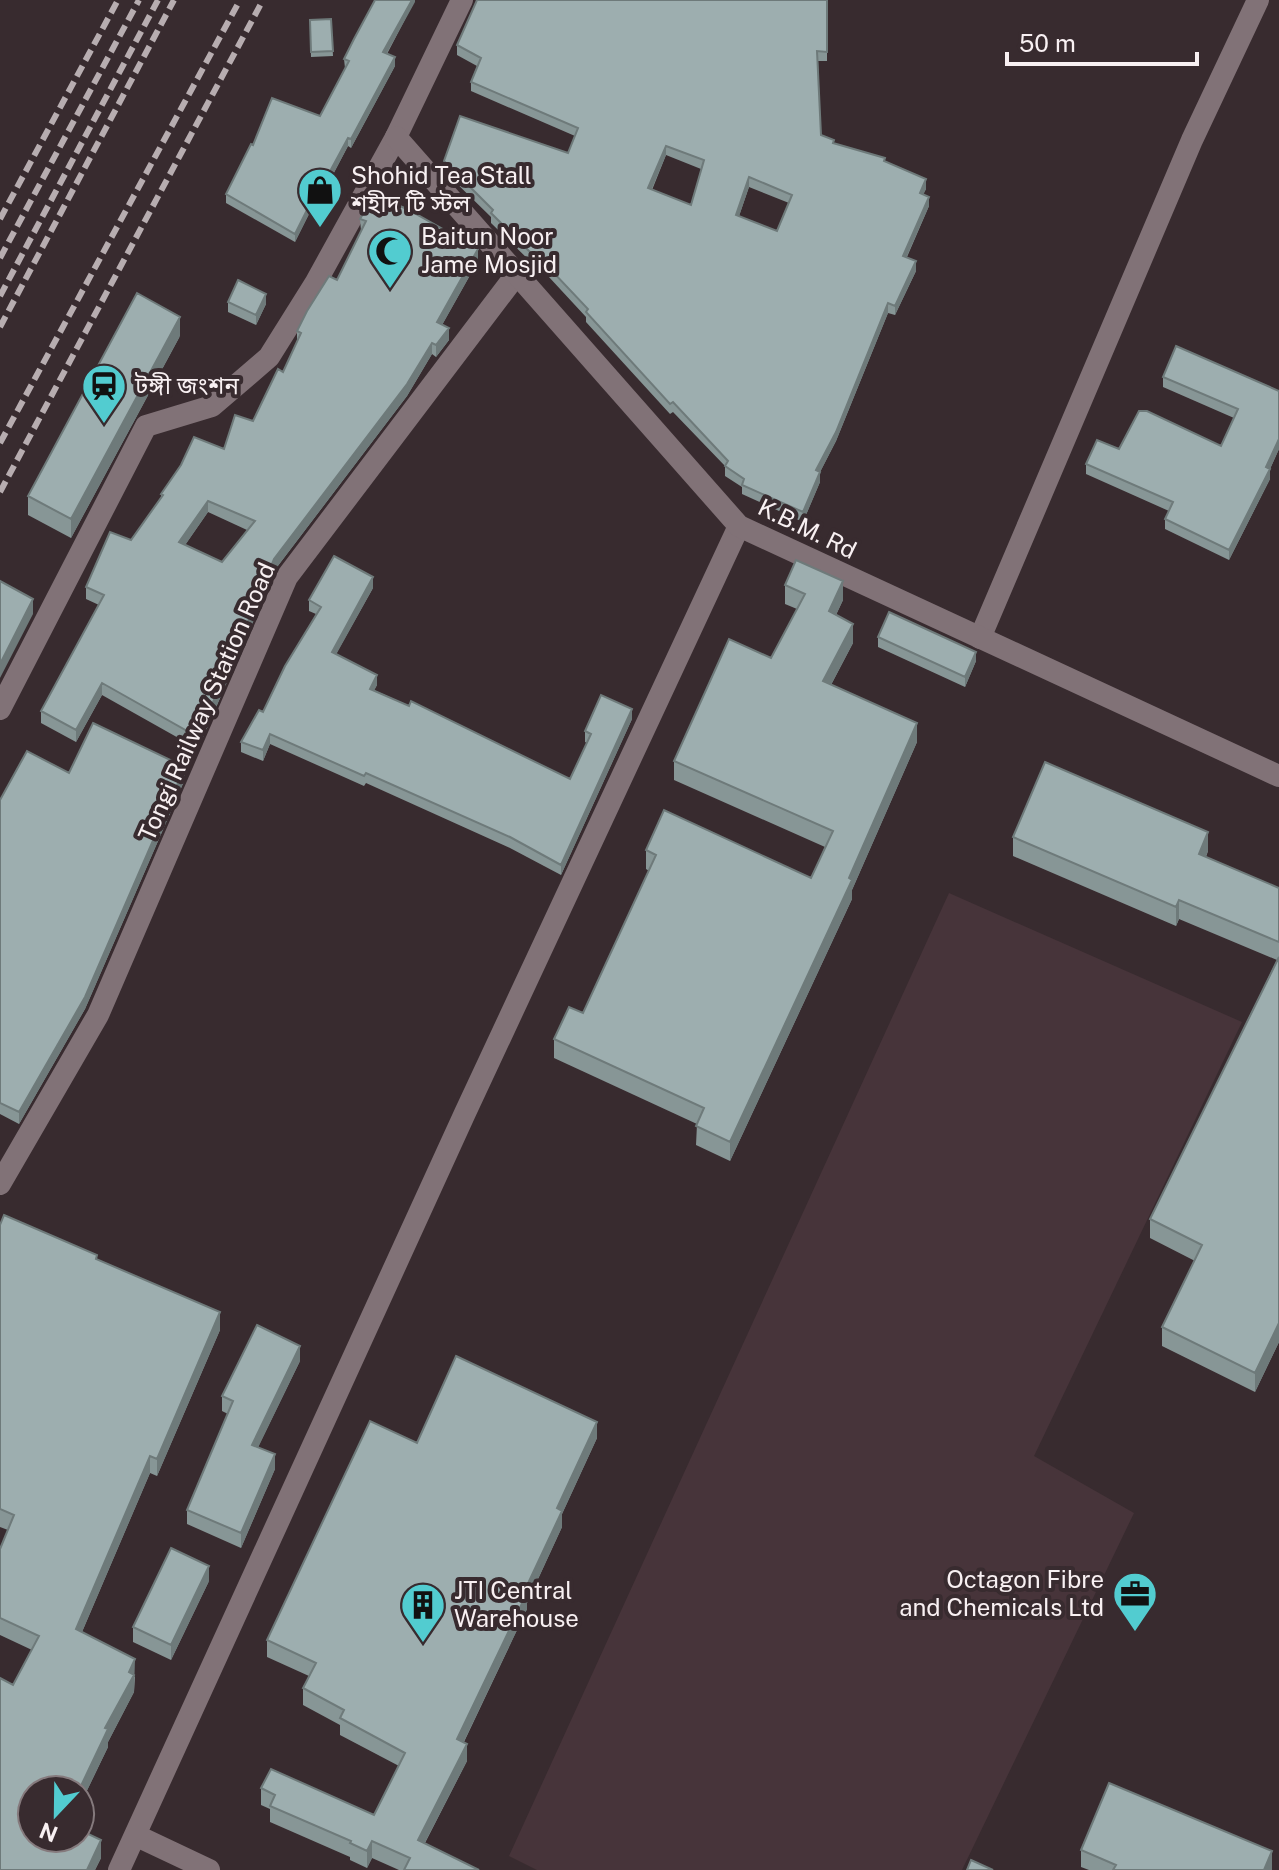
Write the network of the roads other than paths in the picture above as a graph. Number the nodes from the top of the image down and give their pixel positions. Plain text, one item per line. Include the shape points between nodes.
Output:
1 (462, 0) edge
2 (1258, 0) edge
3 (396, 137) junction
4 (516, 275) junction
5 (739, 526) junction
6 (980, 638) junction
7 (0, 709) edge
8 (1279, 776) edge
9 (0, 1184) edge
10 (135, 1835) junction
11 (119, 1870) edge
12 (209, 1870) edge

1 - 3 street
2 - 6 street via 1192,140
3 - 4 street, K.B.M. Rd
3 - 7 street via 269,357 212,406 146,426
4 - 5 street, K.B.M. Rd
4 - 9 street, Tongi Railway Station Road via 287,577 98,1015
5 - 6 street, K.B.M. Rd
5 - 10 street
6 - 8 street, K.B.M. Rd
10 - 11 street
10 - 12 street

